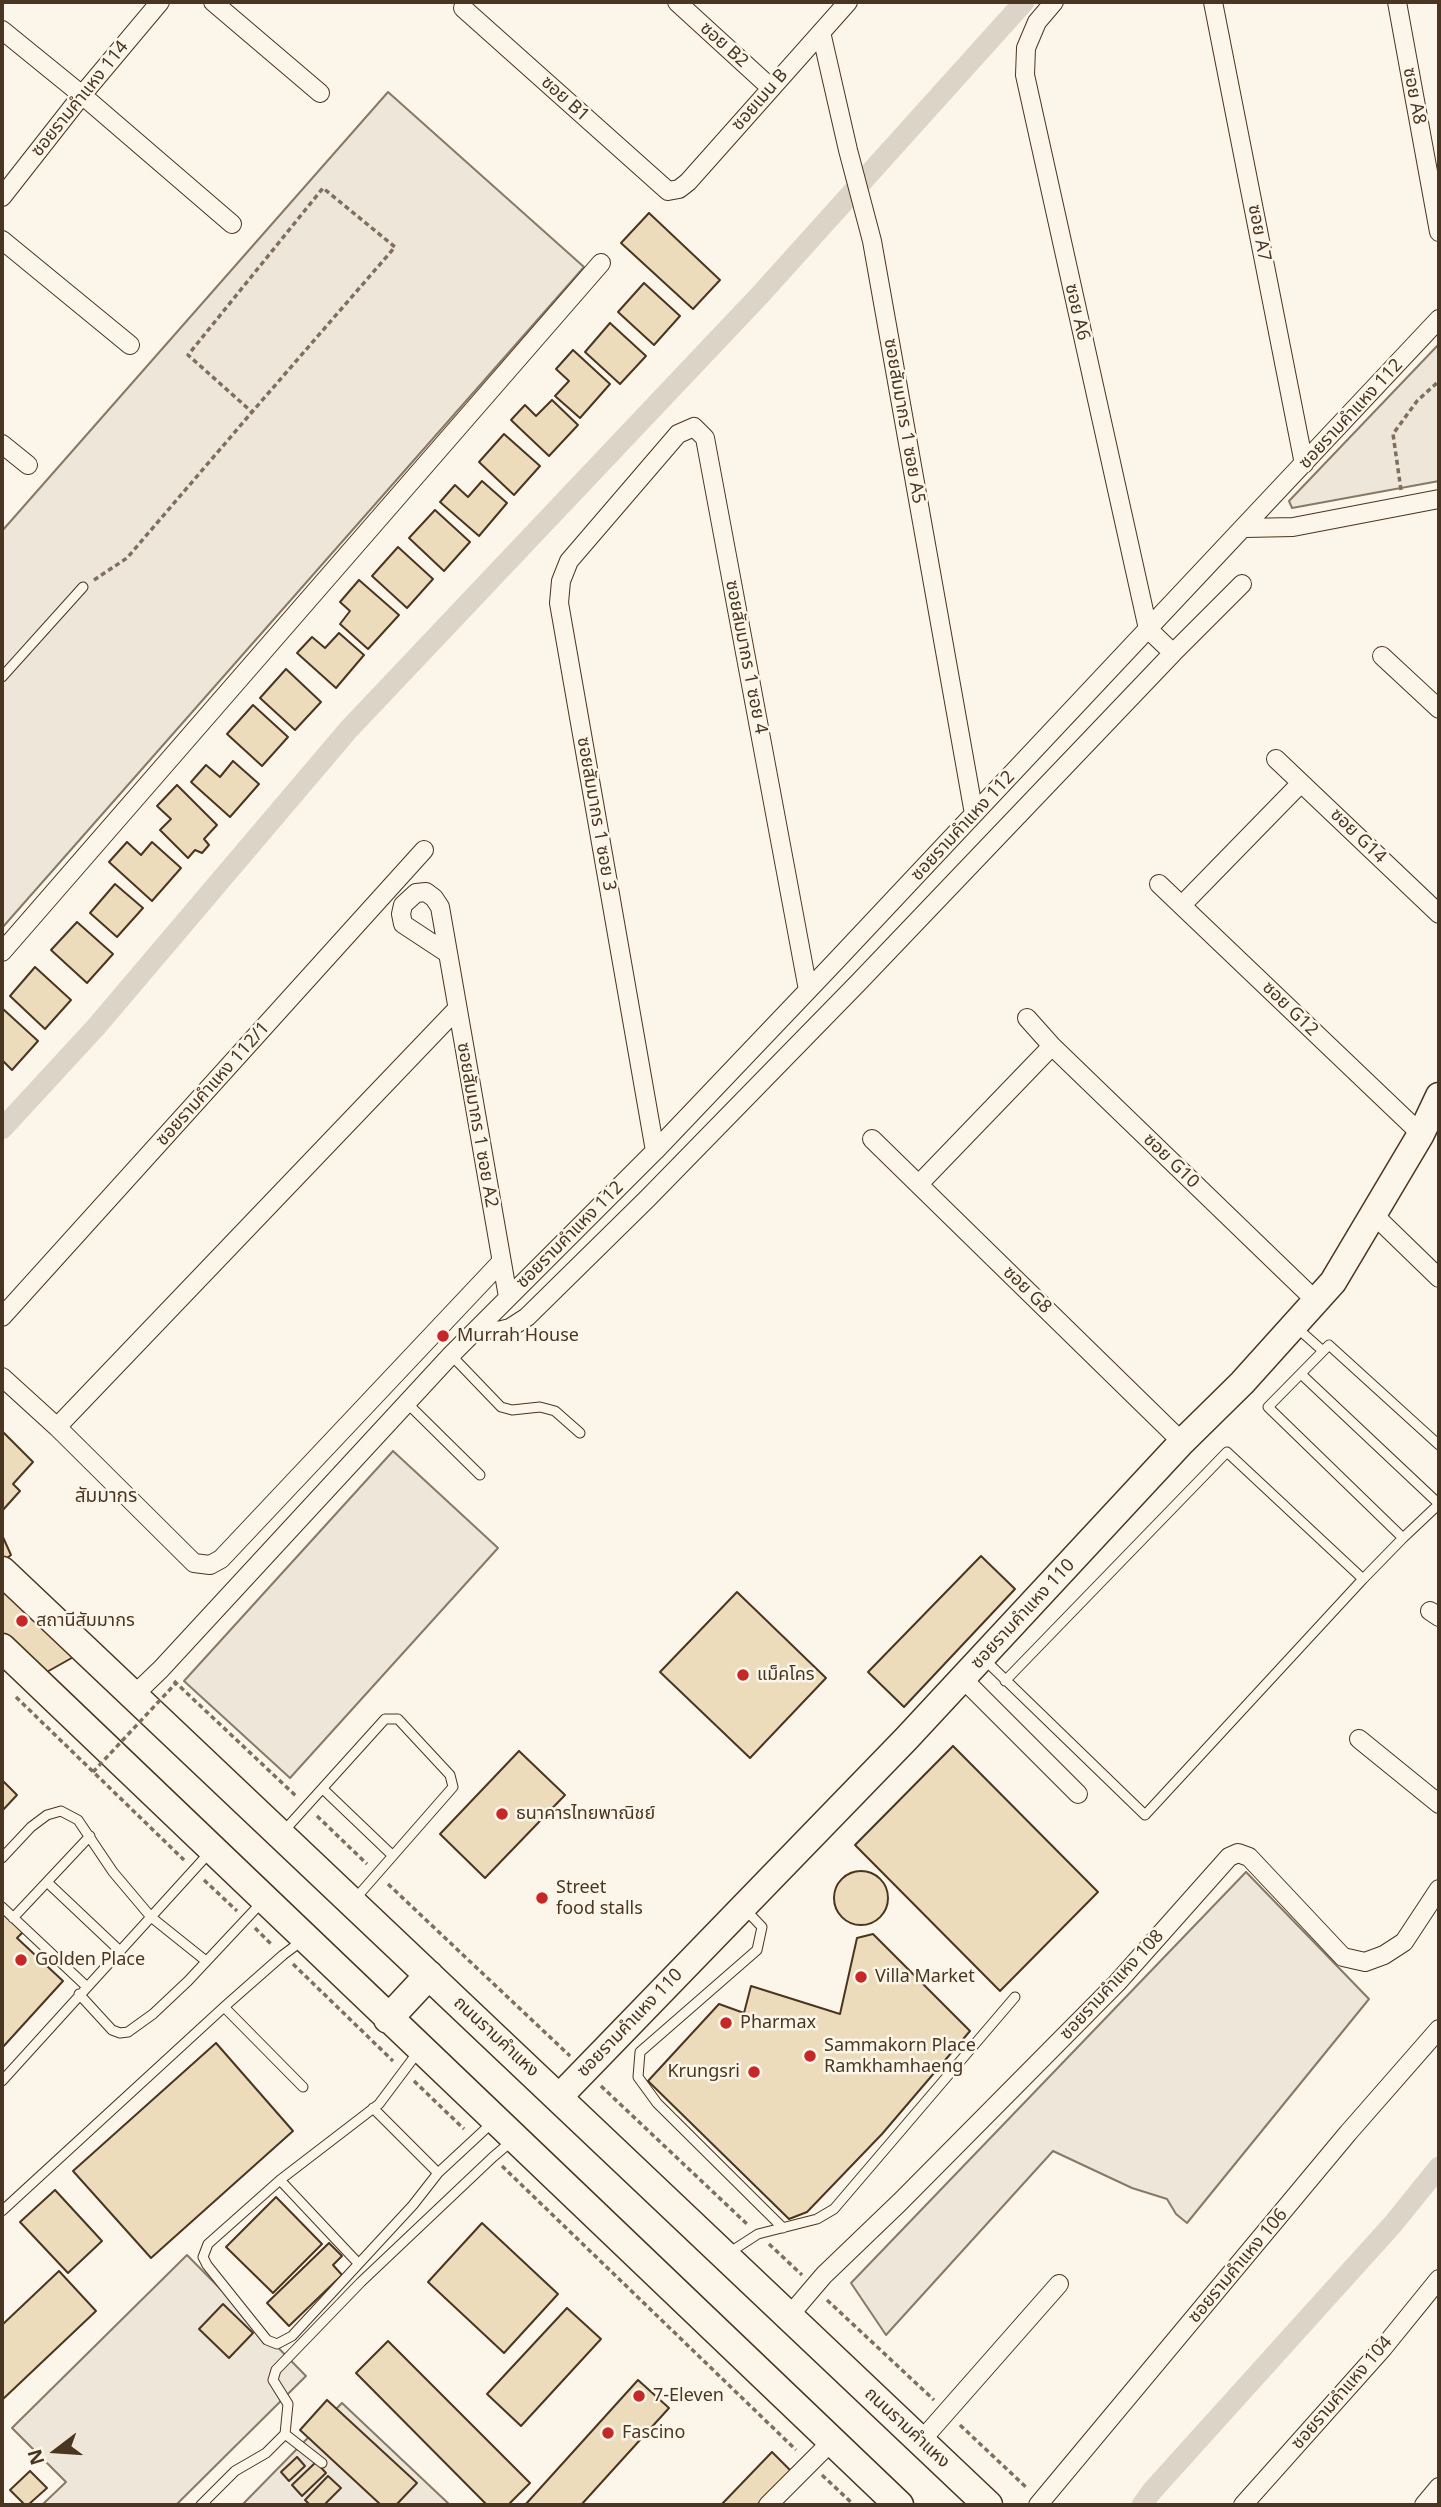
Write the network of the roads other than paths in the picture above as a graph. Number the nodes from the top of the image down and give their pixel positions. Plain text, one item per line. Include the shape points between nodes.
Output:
1 (160, 2) edge
2 (213, 2) edge
3 (677, 2) edge
4 (848, 2) edge
5 (1054, 2) edge
6 (1213, 2) edge
7 (1396, 2) edge
8 (463, 8) dead end
9 (2, 30) edge
10 (821, 32) junction
11 (771, 88) junction
12 (320, 93) dead end
13 (82, 95) junction
14 (668, 191) joint
15 (2, 197) edge
16 (232, 224) dead end
17 (1439, 232) edge
18 (2, 240) edge
19 (601, 263) dead end
20 (1439, 319) edge
21 (130, 345) dead end
22 (2, 444) edge
23 (29, 464) dead end
24 (1304, 464) junction
25 (624, 498) joint
26 (1439, 499) edge
27 (1245, 528) junction
28 (1242, 584) dead end
29 (83, 587) road end
30 (1148, 629) junction
31 (1173, 653) junction
32 (1382, 656) dead end
33 (2, 677) edge
34 (1439, 709) edge
35 (1276, 759) dead end
36 (1301, 783) junction
37 (974, 814) junction
38 (424, 850) dead end
39 (1159, 884) dead end
40 (1182, 905) junction
41 (1439, 914) edge
42 (2, 952) edge
43 (447, 953) dead end
44 (834, 963) junction
45 (858, 983) junction
46 (808, 990) junction
47 (456, 1010) junction
48 (1027, 1018) dead end
49 (1052, 1046) junction
50 (1439, 1096) edge
51 (1421, 1134) junction
52 (872, 1139) dead end
53 (655, 1150) junction
54 (625, 1181) junction
55 (919, 1184) junction
56 (648, 1198) junction
57 (1373, 1214) junction
58 (501, 1262) junction
59 (1439, 1278) edge
60 (508, 1297) junction
61 (1316, 1301) junction
62 (2, 1317) edge
63 (1294, 1325) junction
64 (479, 1327) junction
65 (1323, 1351) junction
66 (451, 1355) junction
67 (1301, 1374) junction
68 (2, 1377) edge
69 (407, 1403) junction
70 (57, 1427) junction
71 (580, 1433) dead end
72 (1182, 1441) junction
73 (1439, 1445) edge
74 (480, 1475) dead end
75 (1439, 1504) edge
76 (1403, 1538) junction
77 (2, 1571) edge
78 (1363, 1579) junction
79 (2, 1648) edge
80 (983, 1657) junction
81 (963, 1679) junction
82 (1005, 1681) junction
83 (132, 1697) junction
84 (1360, 1739) dead end
85 (323, 1789) junction
86 (1078, 1794) dead end
87 (1439, 1804) edge
88 (90, 1836) junction
89 (280, 1836) junction
90 (392, 1855) junction
91 (2, 1858) edge
92 (203, 1860) junction
93 (47, 1882) junction
94 (1439, 1889) edge
95 (352, 1903) junction
96 (742, 1906) junction
97 (2, 1907) edge
98 (254, 1910) junction
99 (151, 1917) junction
100 (13, 1918) junction
101 (293, 1947) junction
102 (120, 1951) junction
103 (206, 1961) junction
104 (429, 1975) junction
105 (86, 1986) junction
106 (79, 1994) junction
107 (1015, 1997) dead end
108 (224, 2007) junction
109 (388, 2019) junction
110 (1439, 2028) edge
111 (412, 2061) junction
112 (2, 2081) edge
113 (303, 2087) dead end
114 (559, 2096) junction
115 (373, 2108) junction
116 (494, 2133) junction
117 (438, 2173) junction
118 (280, 2180) junction
119 (2, 2211) edge
120 (783, 2228) junction
121 (725, 2255) junction
122 (358, 2263) junction
123 (1439, 2278) edge
124 (1059, 2284) dead end
125 (789, 2316) junction
126 (285, 2434) junction
127 (832, 2441) junction
128 (920, 2442) junction
129 (322, 2463) dead end
130 (1439, 2487) edge
131 (780, 2501) edge
132 (890, 2502) edge
133 (201, 2505) edge
134 (989, 2505) edge
135 (1038, 2505) edge
136 (1243, 2505) edge
137 (1425, 2505) edge

1 - 13 street, ซอยรามคำแหง 114
2 - 12 street
3 - 11 street, ซอย B2
4 - 10 street, ซอยเมน B
5 - 30 street, ซอย A6 via 1037,22 1026,48 1025,75
6 - 24 street, ซอย A7
7 - 17 street, ซอย A8
8 - 14 street, ซอย B1
9 - 13 street
10 - 11 street, ซอยเมน B
10 - 37 street, ซอยสัมมากร 1 ซอย A5 via 868,218
11 - 14 street, ซอยเมน B via 688,182
13 - 15 street, ซอยรามคำแหง 114
13 - 16 street
18 - 21 street
19 - 42 street
20 - 24 street, ซอยรามคำแหง 112
22 - 23 street
24 - 27 street, ซอยรามคำแหง 112
25 - 46 street, ซอยสัมมากร 1 ซอย 4 via 678,434 694,427 705,438
25 - 53 street, ซอยสัมมากร 1 ซอย 3 via 569,561 559,603
26 - 27 street via 1293,527
27 - 30 street, ซอยรามคำแหง 112
28 - 31 street, ซอยรามคำแหง 112
29 - 33 lane
30 - 31 street
30 - 37 street, ซอยรามคำแหง 112
31 - 45 street, ซอยรามคำแหง 112
32 - 34 street
35 - 36 street, ซอย G14
36 - 40 street
36 - 41 street, ซอย G14
37 - 44 street, ซอยรามคำแหง 112
38 - 62 street, ซอยรามคำแหง 112/1
39 - 40 street, ซอย G12
40 - 51 street, ซอย G12
43 - 47 street, ซอยสัมมากร 1 ซอย A2
44 - 45 street
44 - 46 street, ซอยรามคำแหง 112
45 - 56 street, ซอยรามคำแหง 112
46 - 53 street, ซอยรามคำแหง 112
47 - 58 street, ซอยสัมมากร 1 ซอย A2
47 - 70 street
48 - 49 street, ซอย G10
49 - 55 street
49 - 61 street, ซอย G10
50 - 51 street, ซอยรามคำแหง 110
51 - 57 street, ซอยรามคำแหง 110
52 - 55 street, ซอย G8
53 - 54 street, ซอยรามคำแหง 112
54 - 56 street
54 - 60 street, ซอยรามคำแหง 112
55 - 72 street, ซอย G8
56 - 64 street, ซอยรามคำแหง 112 via 527,1317 498,1331
57 - 59 street
57 - 61 street, ซอยรามคำแหง 110 via 1333,1282
58 - 60 street, ซอยสัมมากร 1 ซอย A2
58 - 70 street via 221,1559 210,1565 194,1563
60 - 64 street, ซอยรามคำแหง 112
61 - 63 street, ซอยรามคำแหง 110
63 - 65 lane
63 - 72 street, ซอยรามคำแหง 110
64 - 66 street, ซอยรามคำแหง 112
65 - 67 lane
65 - 73 lane via 1329,1345
66 - 69 street, ซอยรามคำแหง 112
66 - 71 lane via 501,1407 555,1410
67 - 75 lane
67 - 76 lane via 1268,1407
68 - 70 street
69 - 74 lane
69 - 83 street, ซอยรามคำแหง 112
72 - 80 street, ซอยรามคำแหง 110
75 - 76 lane
76 - 78 lane
77 - 83 main road, ถนนรามคำแหง
78 - 82 lane via 1227,1452
78 - 82 lane via 1144,1815
79 - 92 main road
80 - 81 street, ซอยรามคำแหง 110
80 - 82 lane
81 - 86 street
81 - 96 street, ซอยรามคำแหง 110
83 - 89 main road, ถนนรามคำแหง
84 - 87 street
85 - 89 lane
85 - 90 lane
85 - 90 lane via 385,1719 398,1719 450,1775 453,1787
88 - 91 lane via 78,1820 61,1811 31,1827
88 - 93 lane
88 - 99 lane
89 - 95 main road, ถนนรามคำแหง
90 - 95 lane
92 - 98 main road
92 - 99 lane
93 - 100 lane
93 - 102 lane
94 - 125 street, ซอยรามคำแหง 108 via 1404,1942 1365,1962 1343,1957 1249,1857 1238,1853 1229,1857 1117,1983 824,2274
95 - 104 main road, ถนนรามคำแหง
96 - 114 street, ซอยรามคำแหง 110
96 - 120 lane via 762,1927 757,1950 640,2052 638,2077 657,2103
97 - 100 lane
98 - 101 main road
98 - 103 lane
99 - 102 lane
99 - 103 lane
100 - 105 lane
101 - 108 lane
101 - 109 main road
102 - 105 lane
103 - 106 lane via 153,2014 128,2032 112,2030
104 - 109 main road
104 - 114 main road, ถนนรามคำแหง
105 - 106 lane
106 - 112 lane
107 - 120 lane via 834,2209
108 - 113 lane
108 - 119 lane
109 - 111 main road
110 - 135 street, ซอยรามคําแหง 106
111 - 115 lane
111 - 116 main road
114 - 121 main road, ถนนรามคำแหง
115 - 117 lane
115 - 118 lane
116 - 117 lane
116 - 126 lane via 493,2157 276,2370 273,2380 288,2404
116 - 127 main road
117 - 122 lane
118 - 122 lane
118 - 122 lane via 208,2244 203,2257 267,2340 277,2344 292,2336
120 - 121 lane via 758,2234
121 - 125 main road, ถนนรามคำแหง
123 - 136 street, ซอยรามคําแหง 104
124 - 128 street
125 - 128 main road, ถนนรามคำแหง
126 - 129 lane
126 - 133 lane
127 - 131 street
127 - 132 main road
128 - 134 main road, ถนนรามคำแหง
130 - 137 street

